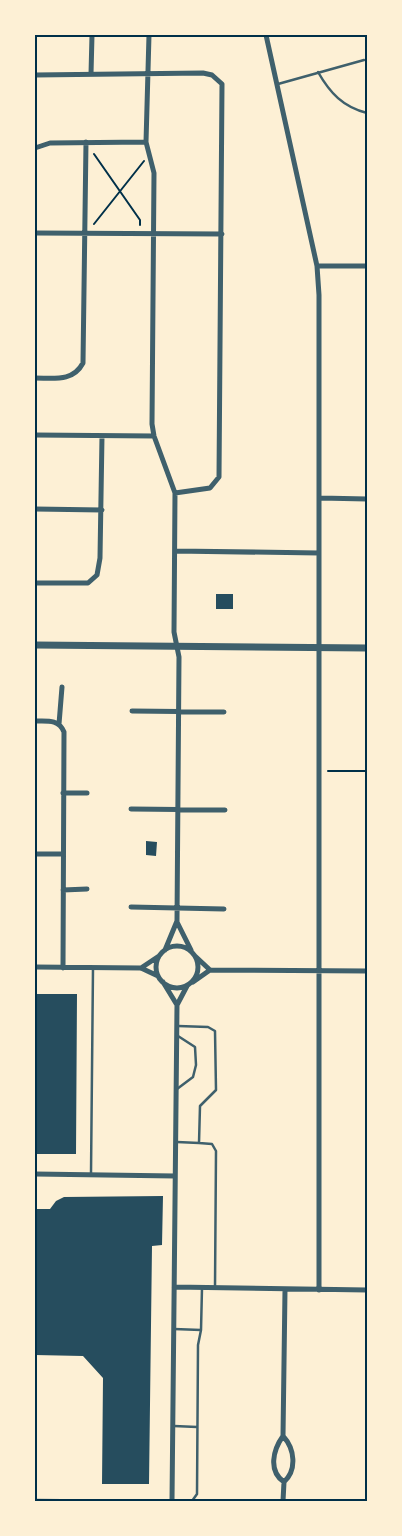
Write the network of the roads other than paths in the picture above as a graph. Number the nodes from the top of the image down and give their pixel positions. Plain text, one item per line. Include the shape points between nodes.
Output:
1 (92, 35) edge
2 (150, 35) edge
3 (266, 35) edge
4 (364, 60) dead end
5 (318, 72) junction
6 (35, 74) edge
7 (91, 74) junction
8 (148, 74) junction
9 (278, 84) junction
10 (367, 113) edge
11 (86, 142) junction
12 (146, 142) junction
13 (35, 148) edge
14 (35, 233) edge
15 (154, 233) junction
16 (85, 234) junction
17 (222, 234) junction
18 (318, 266) junction
19 (367, 266) edge
20 (35, 378) edge
21 (35, 435) edge
22 (102, 436) junction
23 (154, 436) junction
24 (175, 493) junction
25 (320, 498) junction
26 (367, 499) edge
27 (35, 509) edge
28 (102, 510) junction
29 (175, 551) junction
30 (319, 553) junction
31 (35, 583) edge
32 (35, 645) edge
33 (177, 646) junction
34 (318, 648) junction
35 (367, 648) edge
36 (62, 687) dead end
37 (132, 711) dead end
38 (178, 711) junction
39 (224, 712) dead end
40 (35, 721) edge
41 (59, 724) junction
42 (87, 792) dead end
43 (63, 793) junction
44 (131, 810) dead end
45 (178, 810) junction
46 (225, 810) dead end
47 (35, 854) edge
48 (64, 854) junction
49 (87, 889) dead end
50 (63, 890) junction
51 (131, 907) dead end
52 (177, 908) junction
53 (224, 909) dead end
54 (177, 922) junction
55 (165, 950) junction
56 (191, 950) junction
57 (160, 955) junction
58 (196, 956) junction
59 (35, 967) edge
60 (63, 968) junction
61 (93, 968) junction
62 (141, 968) junction
63 (210, 970) junction
64 (319, 971) junction
65 (367, 971) edge
66 (158, 976) junction
67 (163, 982) junction
68 (189, 984) junction
69 (177, 1005) junction
70 (177, 1026) junction
71 (177, 1036) junction
72 (176, 1089) junction
73 (175, 1142) junction
74 (198, 1142) junction
75 (35, 1174) edge
76 (91, 1174) junction
77 (175, 1176) junction
78 (174, 1287) junction
79 (202, 1287) junction
80 (215, 1288) junction
81 (285, 1290) junction
82 (319, 1290) junction
83 (367, 1290) edge
84 (174, 1329) junction
85 (201, 1330) junction
86 (173, 1426) junction
87 (197, 1426) junction
88 (283, 1436) junction
89 (284, 1482) junction
90 (35, 1500) edge
91 (76, 1501) edge
92 (144, 1501) edge
93 (172, 1501) edge
94 (192, 1501) edge
95 (283, 1501) edge

1 - 7 street
2 - 8 street
3 - 9 street
4 - 5 lane
5 - 9 lane
5 - 10 lane via 332,95
6 - 7 street
7 - 8 street
8 - 12 street
8 - 17 street via 203,73 222,84
9 - 18 street
11 - 12 street
11 - 13 street via 50,143
11 - 16 street
12 - 15 street via 154,173
14 - 16 street
15 - 16 street
15 - 17 street
15 - 23 street
16 - 20 street via 83,363 75,375 67,378
17 - 24 street via 219,477 210,488
18 - 19 street
18 - 25 street
21 - 22 street
22 - 23 street
22 - 28 street
23 - 24 street
24 - 29 street
25 - 26 street
25 - 30 street
27 - 28 street
28 - 31 street via 99,570 93,580 83,584
29 - 30 street
29 - 33 street via 174,632
30 - 34 street
32 - 33 street
33 - 34 street
33 - 38 street
34 - 35 street
34 - 64 street
36 - 41 street
37 - 38 street
38 - 39 street
38 - 45 street
40 - 41 street
41 - 43 street via 64,732
42 - 43 street
43 - 48 street
44 - 45 street
45 - 46 street
45 - 52 street
47 - 48 street
48 - 50 street
49 - 50 street
50 - 60 street
51 - 52 street
52 - 53 street
52 - 54 street
54 - 55 street
54 - 56 street
55 - 56 street via 178,946
55 - 57 street
56 - 58 street
57 - 62 street
57 - 66 street via 156,969
58 - 63 street
58 - 68 street via 198,970
59 - 60 street
60 - 61 street
61 - 62 street
61 - 76 lane
62 - 66 street
63 - 64 street
63 - 68 street
64 - 65 street
64 - 82 street
66 - 67 street
67 - 68 street via 174,988
67 - 69 street
68 - 69 street
69 - 70 street
70 - 71 street
70 - 74 lane via 208,1027 217,1034 216,1090 200,1106
71 - 72 street
71 - 72 lane via 195,1047 196,1065 193,1077
72 - 73 street
73 - 74 lane
73 - 77 street
74 - 80 lane via 212,1144 216,1151
75 - 76 street
76 - 77 street
77 - 78 street
78 - 79 street
78 - 84 street
79 - 80 street
79 - 85 lane
80 - 81 street
81 - 82 street
81 - 88 street
82 - 83 street
84 - 85 lane
84 - 86 street
85 - 87 lane
86 - 87 lane
86 - 93 street
87 - 94 lane via 197,1494
88 - 89 street via 292,1447 293,1467
88 - 89 street via 275,1448 274,1471
89 - 95 street
90 - 91 lane
91 - 92 lane

